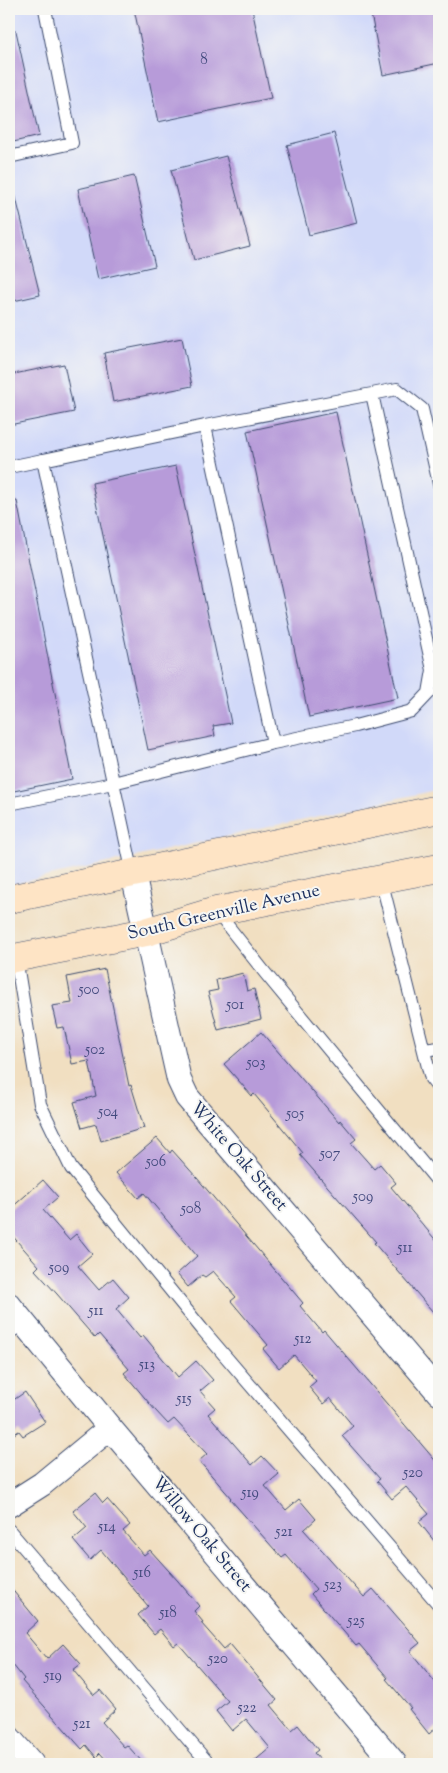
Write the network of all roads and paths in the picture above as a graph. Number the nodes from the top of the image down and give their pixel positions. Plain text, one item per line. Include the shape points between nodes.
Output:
1 (45, 9) edge
2 (9, 157) edge
3 (372, 394) junction
4 (205, 426) junction
5 (43, 460) junction
6 (9, 467) edge
7 (439, 484) edge
8 (273, 743) junction
9 (113, 783) junction
10 (9, 804) edge
11 (439, 810) edge
12 (439, 868) edge
13 (133, 874) junction
14 (381, 879) junction
15 (9, 899) edge
16 (216, 912) junction
17 (146, 932) junction
18 (12, 959) edge
19 (439, 1048) edge
20 (424, 1050) junction
21 (439, 1089) edge
22 (439, 1183) edge
23 (14, 1321) edge
24 (439, 1393) edge
25 (110, 1428) junction
26 (9, 1505) edge
27 (9, 1530) edge
28 (439, 1605) edge
29 (9, 1738) edge
30 (32, 1764) edge
31 (209, 1764) edge
32 (395, 1764) edge

1 - 2 lane via 72,143
3 - 4 lane
3 - 7 lane via 397,389 422,409
3 - 8 lane via 432,670 429,693 412,711
4 - 5 lane
4 - 8 lane
5 - 6 lane
5 - 9 lane
8 - 9 lane
9 - 10 lane
9 - 13 lane
11 - 13 main road
12 - 14 main road, South Greenville Avenue
13 - 15 main road
13 - 17 street, White Oak Street
14 - 16 main road, South Greenville Avenue
14 - 20 lane
16 - 17 main road, South Greenville Avenue
16 - 22 lane
17 - 18 main road, South Greenville Avenue
17 - 24 street, White Oak Street via 179,1080 187,1097
18 - 28 lane via 40,1104 71,1168 202,1329
19 - 20 lane
20 - 21 lane via 431,1079
23 - 25 street, Willow Oak Street
25 - 26 street via 42,1484
25 - 32 street, Willow Oak Street
27 - 31 lane
29 - 30 street

